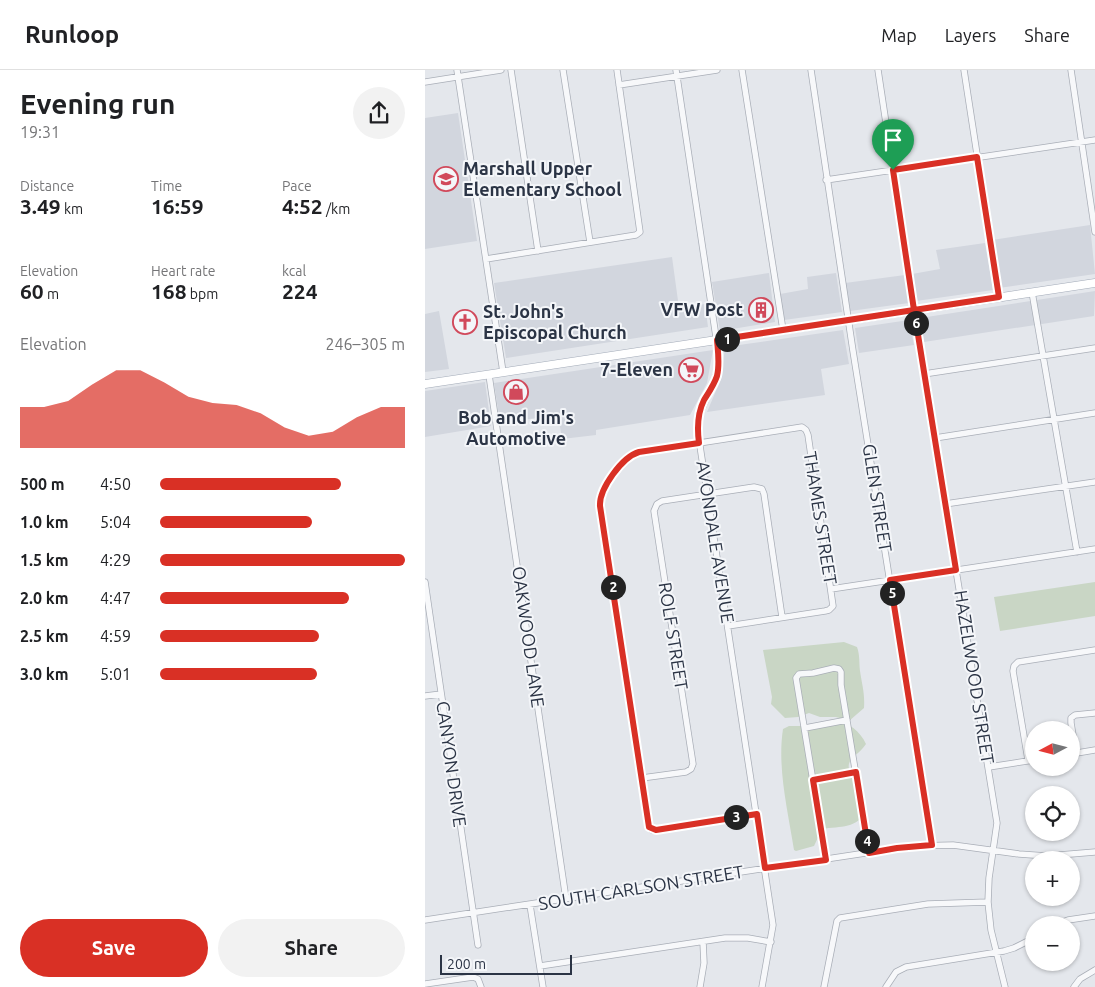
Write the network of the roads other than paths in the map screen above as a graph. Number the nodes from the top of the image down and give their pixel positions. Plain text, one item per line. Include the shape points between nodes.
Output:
1 (501, 70) edge
2 (511, 70) edge
3 (563, 70) edge
4 (617, 70) edge
5 (717, 70) edge
6 (742, 70) edge
7 (811, 70) edge
8 (878, 70) edge
9 (964, 70) edge
10 (1071, 70) edge
11 (457, 73) edge
12 (676, 73) edge
13 (425, 82) edge
14 (619, 85) junction
15 (1095, 140) edge
16 (1082, 142) junction
17 (977, 157) junction
18 (893, 170) junction
19 (827, 180) junction
20 (1095, 232) edge
21 (590, 242) junction
22 (538, 251) junction
23 (486, 259) junction
24 (1095, 282) edge
25 (1032, 292) junction
26 (999, 297) junction
27 (914, 310) junction
28 (849, 320) junction
29 (783, 330) junction
30 (717, 340) junction
31 (1095, 348) edge
32 (1043, 356) junction
33 (503, 372) junction
34 (489, 374) junction
35 (924, 374) junction
36 (425, 384) edge
37 (1095, 414) edge
38 (1054, 420) junction
39 (935, 438) junction
40 (699, 443) junction
41 (1095, 482) edge
42 (1065, 487) junction
43 (707, 494) junction
44 (945, 504) junction
45 (1095, 550) edge
46 (1077, 552) junction
47 (956, 570) junction
48 (890, 580) junction
49 (425, 582) edge
50 (831, 589) junction
51 (782, 617) junction
52 (728, 626) junction
53 (1095, 650) edge
54 (441, 694) junction
55 (425, 696) edge
56 (1095, 713) edge
57 (847, 720) junction
58 (1071, 721) edge
59 (805, 728) junction
60 (1025, 730) edge
61 (1095, 750) edge
62 (1080, 752) edge
63 (1025, 761) edge
64 (989, 767) junction
65 (856, 772) junction
66 (642, 778) junction
67 (813, 780) junction
68 (757, 814) junction
69 (932, 845) junction
70 (993, 850) junction
71 (1095, 852) edge
72 (869, 853) junction
73 (826, 860) junction
74 (765, 868) junction
75 (566, 899) junction
76 (988, 902) junction
77 (530, 905) junction
78 (473, 913) junction
79 (1095, 916) edge
80 (1080, 918) edge
81 (425, 920) edge
82 (703, 942) junction
83 (771, 942) junction
84 (1025, 942) edge
85 (478, 945) dead end
86 (997, 952) junction
87 (540, 966) junction
88 (1095, 970) edge
89 (425, 984) edge
90 (481, 987) edge
91 (543, 987) edge
92 (700, 987) edge
93 (762, 987) edge
94 (824, 987) edge
95 (886, 987) edge
96 (1005, 987) edge
97 (1074, 987) edge

1 - 11 street
2 - 22 street
3 - 21 street
4 - 14 street
5 - 12 street
6 - 29 street
7 - 19 street, GLEN STREET
8 - 18 street, HAZELWOOD STREET
9 - 17 street
10 - 16 street
11 - 13 street
11 - 23 street
12 - 14 street
12 - 30 street, AVONDALE AVENUE
14 - 21 street via 641,229 636,235
15 - 16 street
16 - 17 street
16 - 20 street
17 - 18 street
17 - 26 street
18 - 19 street
18 - 27 street, HAZELWOOD STREET
19 - 28 street, GLEN STREET
21 - 22 street
22 - 23 street
23 - 33 street
24 - 25 main road
25 - 26 main road
25 - 32 street
26 - 27 main road
27 - 28 main road
27 - 35 street, HAZELWOOD STREET
28 - 29 main road
28 - 48 street, GLEN STREET
29 - 30 main road
30 - 33 main road
30 - 40 street, AVONDALE AVENUE via 718,368 700,411
31 - 32 street
32 - 35 street
32 - 38 street
33 - 34 main road
34 - 36 main road
34 - 75 street, OAKWOOD LANE
35 - 39 street, HAZELWOOD STREET
37 - 38 street
38 - 39 street
38 - 42 street
39 - 44 street, HAZELWOOD STREET
40 - 43 street, AVONDALE AVENUE
40 - 50 street, THAMES STREET via 798,427 806,430
40 - 66 street via 631,455 600,498
41 - 42 street
42 - 44 street
42 - 46 street
43 - 51 street via 755,487 761,489
43 - 52 street, AVONDALE AVENUE
43 - 66 street, ROLF STREET via 662,501 654,509 693,764 686,772
44 - 47 street, HAZELWOOD STREET
45 - 46 street
46 - 47 street
47 - 48 street
47 - 64 street, HAZELWOOD STREET
48 - 50 street
48 - 69 street, GLEN STREET
49 - 54 street, CANYON DRIVE
50 - 51 street, THAMES STREET via 833,604 829,610
51 - 52 street, THAMES STREET
52 - 68 street, AVONDALE AVENUE
53 - 60 street via 1015,664 1013,671
54 - 55 street
54 - 78 street, CANYON DRIVE
56 - 58 street via 1075,715
57 - 59 street
57 - 59 street via 839,669 799,674 796,678
57 - 65 street
59 - 67 street
61 - 62 street
63 - 64 street
64 - 70 street, HAZELWOOD STREET via 998,826
65 - 67 street
65 - 72 street
66 - 68 street via 652,830
67 - 73 street
68 - 74 street, AVONDALE AVENUE
69 - 70 street, SOUTH CARLSON STREET
69 - 72 street, SOUTH CARLSON STREET
70 - 71 street, SOUTH CARLSON STREET via 1047,856
70 - 76 street, HAZELWOOD STREET
72 - 73 street, SOUTH CARLSON STREET
73 - 74 street, SOUTH CARLSON STREET
74 - 75 street, SOUTH CARLSON STREET
74 - 83 street, AVONDALE AVENUE via 773,925
75 - 77 street, SOUTH CARLSON STREET
76 - 86 street, HAZELWOOD STREET
76 - 94 street via 928,904 843,916 838,919
77 - 78 street, SOUTH CARLSON STREET
77 - 87 street
78 - 81 street, SOUTH CARLSON STREET
78 - 85 street, CANYON DRIVE
79 - 80 street
82 - 83 street via 740,938
82 - 87 street
82 - 92 street
83 - 93 street, AVONDALE AVENUE
84 - 86 street
86 - 95 street via 906,967 896,972
86 - 96 street, HAZELWOOD STREET
87 - 91 street
88 - 97 street
89 - 90 street via 473,977 480,981

